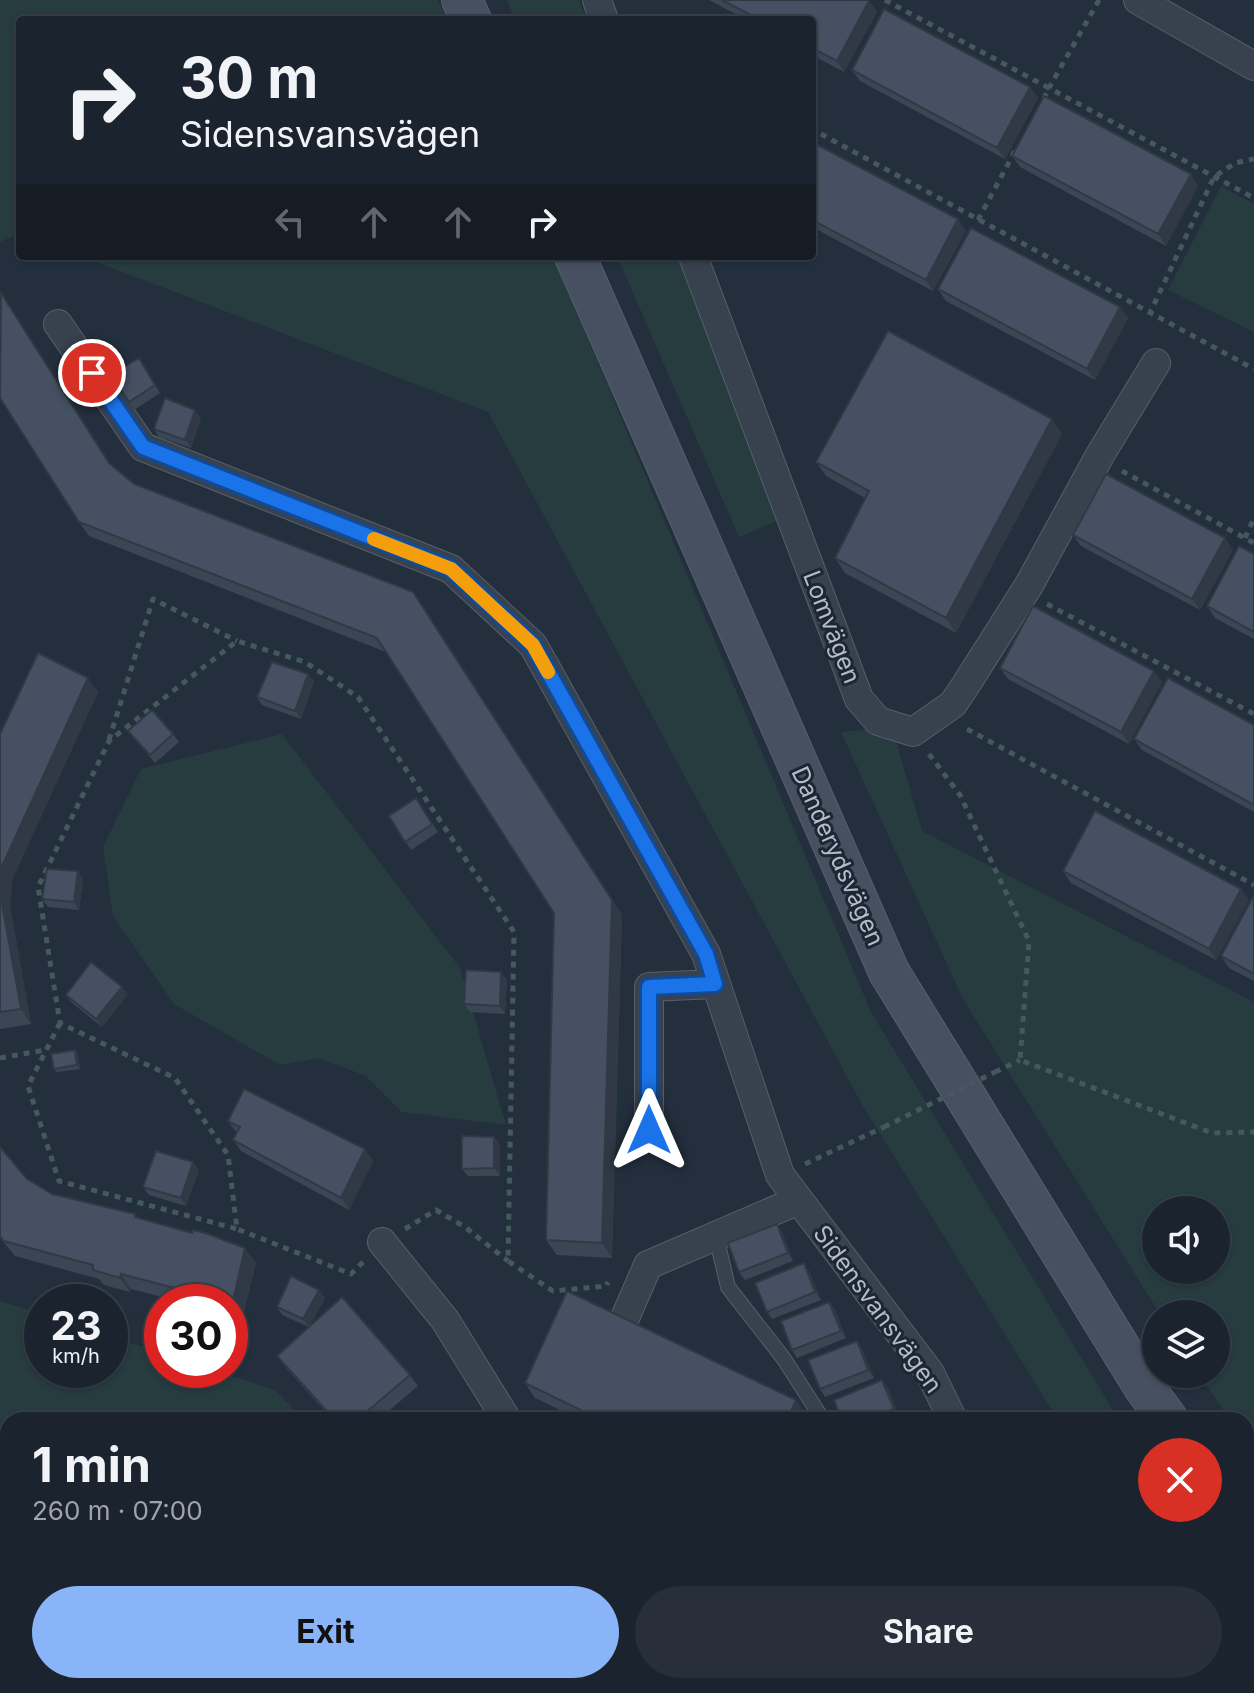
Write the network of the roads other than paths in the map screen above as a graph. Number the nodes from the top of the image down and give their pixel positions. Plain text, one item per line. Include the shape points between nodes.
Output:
1 (1138, 0) edge
2 (1254, 66) edge
3 (577, 260) edge
4 (694, 260) edge
5 (58, 324) dead end
6 (1156, 363) dead end
7 (715, 984) junction
8 (649, 1130) dead end
9 (799, 1200) junction
10 (716, 1236) junction
11 (382, 1242) road end
12 (621, 1327) edge
13 (502, 1412) edge
14 (818, 1412) edge
15 (949, 1412) edge
16 (1162, 1412) edge

1 - 2 street
3 - 16 main road, Danderydsvägen via 889,972
4 - 6 street, Lomvägen via 859,699 878,721 913,732 953,704 1029,585
5 - 7 street, Sidensvansvägen via 143,447 451,569 533,645 706,954
7 - 8 street via 649,987
7 - 9 street, Sidensvansvägen via 780,1175
9 - 10 street, Sidensvansvägen
9 - 15 street, Sidensvansvägen via 930,1373
10 - 12 street, Sidensvansvägen via 648,1265
10 - 14 lane via 728,1287
11 - 13 street via 445,1320

